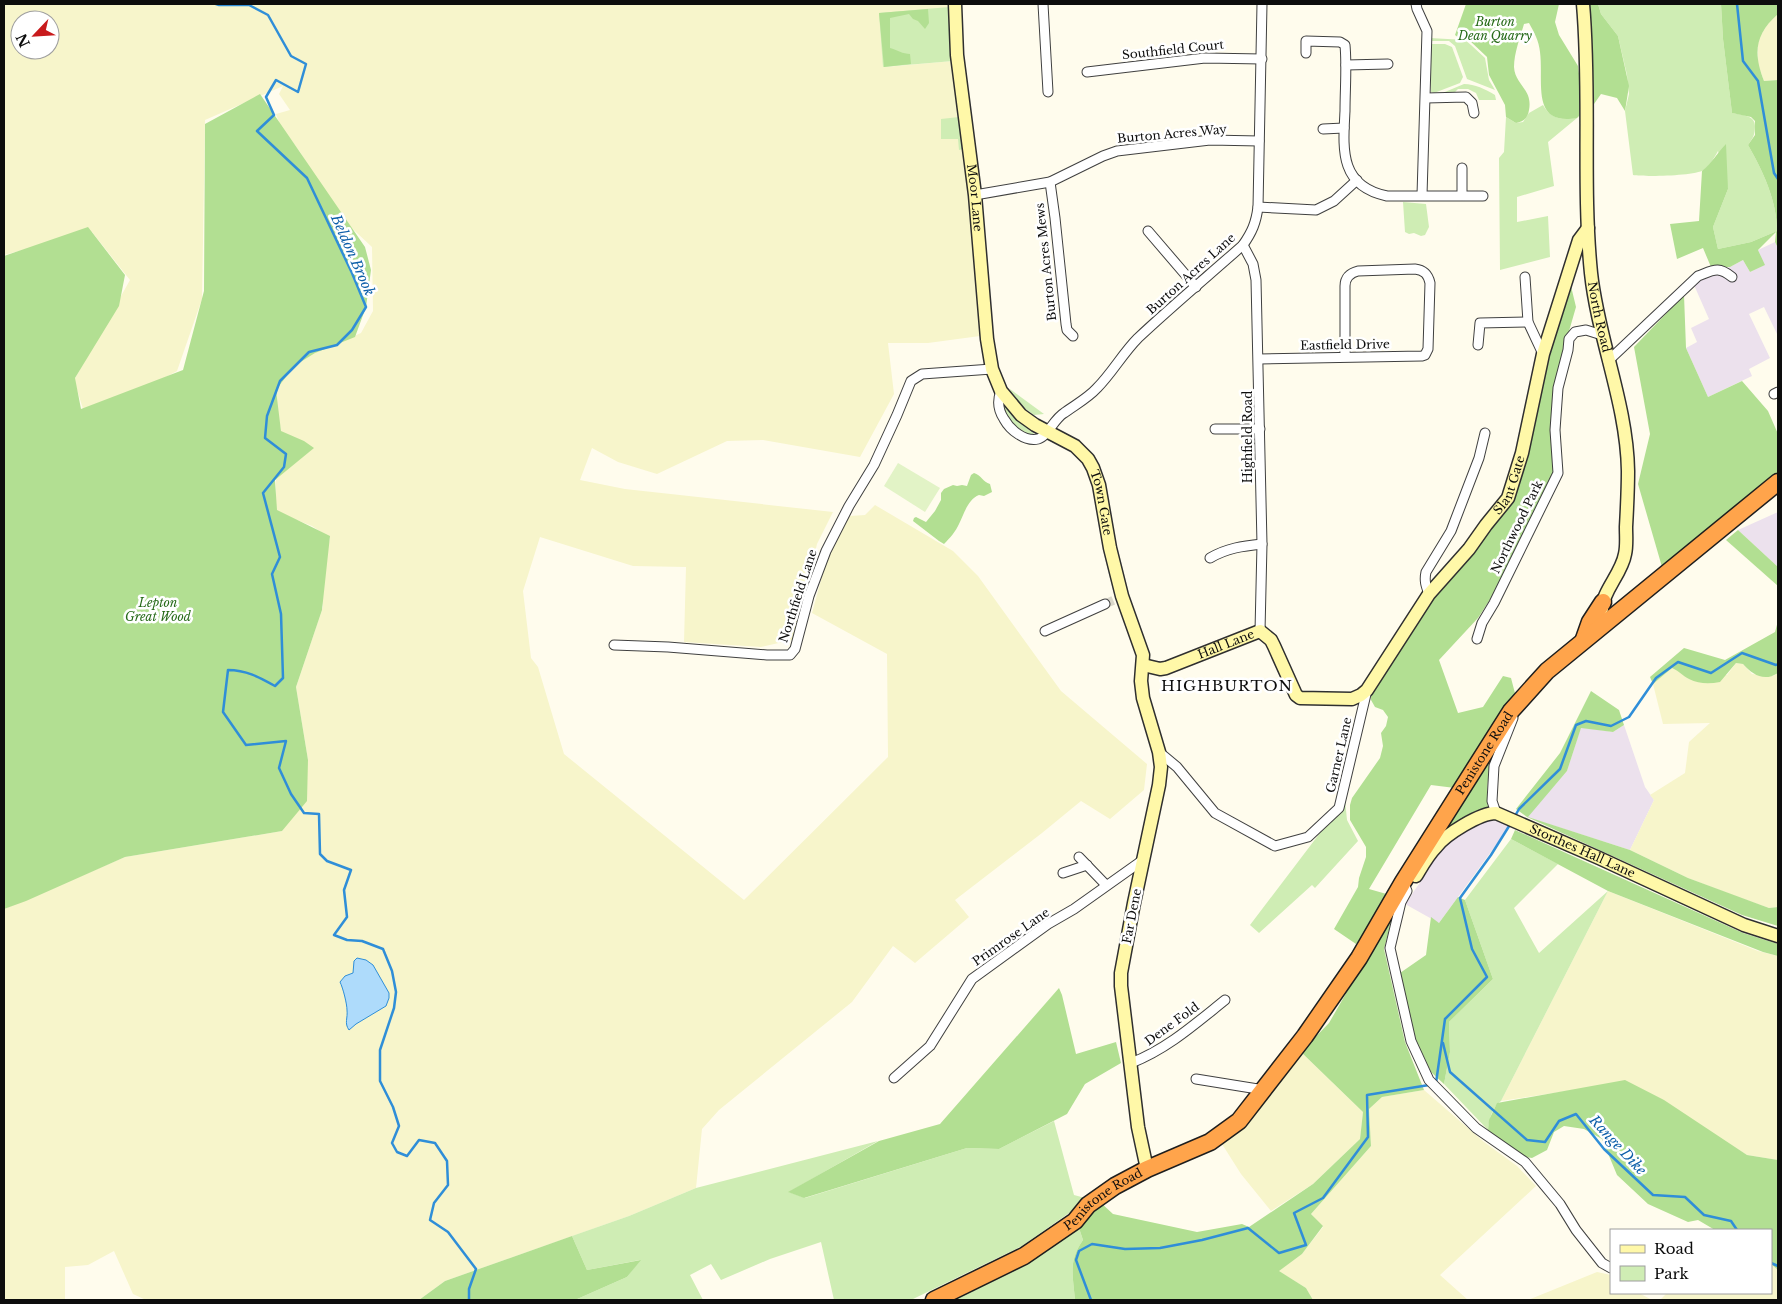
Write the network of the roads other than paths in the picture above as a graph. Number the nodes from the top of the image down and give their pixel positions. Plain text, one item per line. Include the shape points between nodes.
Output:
1 (955, 4) edge
2 (1043, 4) edge
3 (1262, 4) edge
4 (1416, 4) edge
5 (1583, 4) edge
6 (1306, 53) dead end
7 (1262, 59) junction
8 (1388, 64) dead end
9 (1346, 65) junction
10 (1087, 72) dead end
11 (1048, 92) dead end
12 (1426, 98) junction
13 (1474, 113) dead end
14 (1344, 128) junction
15 (1323, 129) dead end
16 (1260, 141) junction
17 (1462, 168) dead end
18 (1357, 180) junction
19 (1050, 182) junction
20 (975, 195) junction
21 (1422, 195) junction
22 (1462, 195) junction
23 (1483, 196) dead end
24 (1258, 207) junction
25 (1588, 228) junction
26 (1148, 231) dead end
27 (1243, 245) junction
28 (1525, 277) dead end
29 (1732, 277) dead end
30 (1196, 287) junction
31 (1528, 322) junction
32 (1602, 335) junction
33 (1073, 336) dead end
34 (1478, 345) dead end
35 (1543, 354) junction
36 (1345, 357) junction
37 (1259, 359) junction
38 (1608, 361) junction
39 (992, 368) junction
40 (1215, 429) dead end
41 (1260, 429) junction
42 (1047, 431) junction
43 (1485, 433) dead end
44 (1778, 482) edge
45 (1262, 544) junction
46 (1210, 558) dead end
47 (1429, 594) junction
48 (1114, 600) junction
49 (1603, 602) junction
50 (1608, 621) junction
51 (1045, 631) dead end
52 (1260, 631) junction
53 (1477, 639) dead end
54 (1583, 641) junction
55 (614, 645) dead end
56 (1143, 665) junction
57 (1367, 690) junction
58 (1511, 711) junction
59 (1159, 752) junction
60 (1500, 815) junction
61 (1079, 857) dead end
62 (1143, 860) junction
63 (1087, 865) junction
64 (1063, 873) dead end
65 (1403, 882) junction
66 (1106, 886) junction
67 (1778, 936) edge
68 (1225, 1000) dead end
69 (1131, 1063) junction
70 (894, 1078) dead end
71 (1196, 1079) dead end
72 (1264, 1090) junction
73 (1147, 1169) junction
74 (1610, 1267) edge
75 (934, 1300) edge

1 - 20 street, Moor Lane via 957,55
2 - 11 street
3 - 7 street, Burton Acres Lane
4 - 12 street via 1427,31
5 - 25 street, North Road
6 - 9 street via 1306,41 1340,42 1345,46
7 - 10 street, Southfield Court via 1205,58
7 - 16 street, Burton Acres Lane
8 - 9 street
9 - 14 street
12 - 13 street via 1466,97 1472,103
12 - 21 street
14 - 15 street
14 - 18 street via 1346,161
16 - 19 street, Burton Acres Way via 1210,140 1117,151
16 - 24 street, Burton Acres Lane
17 - 22 street
18 - 21 street via 1380,194
18 - 24 street via 1334,202 1316,210
19 - 20 street, Burton Acres Way
19 - 33 street, Burton Acres Mews via 1066,324
20 - 39 street, Moor Lane via 984,317
21 - 22 street
22 - 23 street
24 - 27 street, Burton Acres Lane via 1254,228
25 - 32 street, North Road
25 - 35 street, Slant Gate via 1579,240
26 - 30 street
27 - 30 street, Burton Acres Lane
27 - 37 street, Highfield Road via 1256,272
28 - 31 street
29 - 38 street via 1716,269 1698,276
30 - 42 street, Burton Acres Lane via 1137,340 1098,388 1057,417
31 - 34 street via 1480,323
31 - 35 street
32 - 38 street, North Road
32 - 53 street, Northwood Park via 1586,330 1575,332 1569,339 1558,388 1555,430 1558,473 1482,623
35 - 47 street, Slant Gate via 1522,453 1508,498
36 - 36 street, Eastfield Drive via 1422,356 1427,353 1430,283 1427,274 1420,269 1350,274 1345,282
36 - 37 street, Eastfield Drive
37 - 41 street, Highfield Road
38 - 49 street, North Road via 1622,414 1628,469 1625,554
39 - 42 street, Moor Lane via 1001,391 1021,414
39 - 55 street, Northfield Lane via 922,374 911,381 874,465 826,551 808,596 795,649 790,655
40 - 41 street
41 - 45 street, Highfield Road
42 - 48 street, Town Gate via 1075,446 1093,468 1110,548
43 - 47 street via 1479,458 1451,531 1426,572 1424,578
44 - 50 highway, Penistone Road
45 - 46 street via 1234,547
45 - 52 street, Highfield Road
47 - 57 street, Slant Gate
48 - 51 street
48 - 56 street, Town Gate via 1140,642
49 - 50 street via 1603,615
49 - 54 highway
50 - 54 highway, Penistone Road
52 - 56 street, Hall Lane via 1166,668
52 - 57 street, Hall Lane via 1271,640 1300,698 1352,699
54 - 58 highway, Penistone Road via 1547,671
56 - 59 street, Far Dene via 1143,698
57 - 59 street, Garner Lane via 1339,808 1308,837 1275,846 1215,813 1177,767
58 - 60 street via 1513,720 1494,766 1492,801
58 - 65 highway, Penistone Road
59 - 62 street, Far Dene via 1159,785
60 - 65 street via 1483,816 1442,840 1413,879
60 - 67 street, Storthes Hall Lane via 1744,925
61 - 63 street
62 - 66 street, Primrose Lane
62 - 69 street, Far Dene via 1121,973 1121,1000
63 - 64 street
63 - 66 street
65 - 72 highway, Penistone Road via 1359,958
65 - 74 street via 1407,891 1390,948 1410,1041 1429,1080 1476,1128 1525,1162 1602,1263
66 - 70 street, Primrose Lane via 972,979 930,1046
68 - 69 street, Dene Fold via 1166,1046
69 - 73 street, Far Dene via 1138,1127
71 - 72 street
72 - 73 highway, Penistone Road via 1239,1121 1210,1142
73 - 75 highway, Penistone Road via 1088,1205 1075,1222 1024,1256

